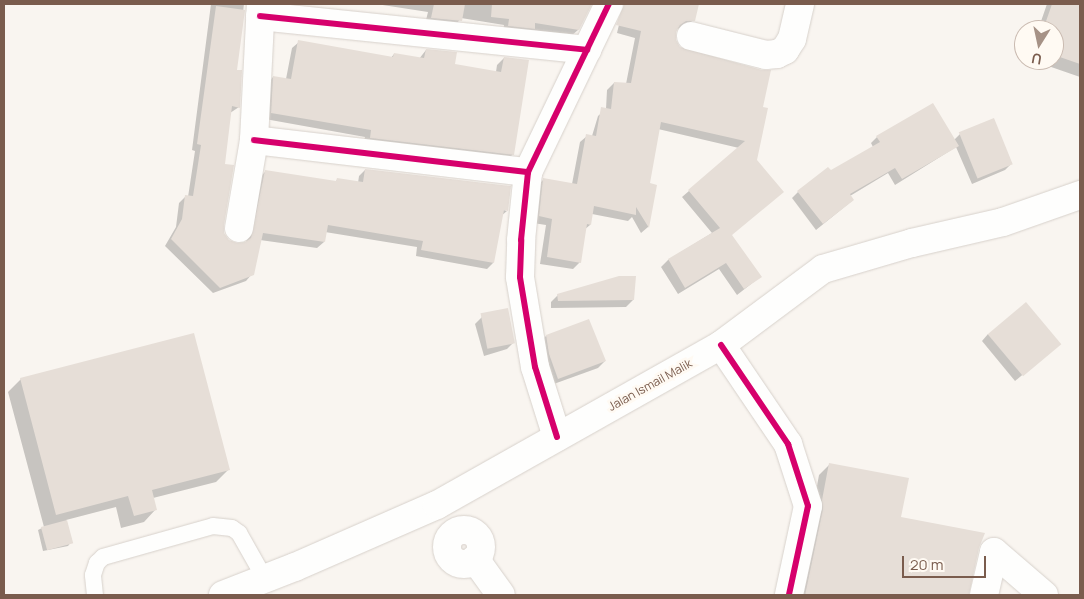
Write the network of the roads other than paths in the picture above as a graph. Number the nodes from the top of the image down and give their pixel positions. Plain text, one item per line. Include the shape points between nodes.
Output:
1 (609, 4) edge
2 (800, 4) edge
3 (261, 10) edge
4 (691, 36) dead end
5 (587, 50) junction
6 (254, 140) junction
7 (528, 172) junction
8 (1080, 195) edge
9 (239, 228) dead end
10 (721, 345) junction
11 (557, 437) junction
12 (437, 505) junction
13 (265, 579) junction
14 (95, 595) edge
15 (229, 595) edge
16 (501, 595) edge
17 (789, 595) edge
18 (984, 595) edge
19 (1044, 595) edge

1 - 5 street
2 - 4 street via 792,39 785,50 777,54 766,55
3 - 5 street
3 - 6 street
5 - 7 street
6 - 7 street
6 - 9 street
7 - 11 street via 520,277 535,367
8 - 10 street, Jalan Ismail Malik via 1004,222 912,243 823,269
10 - 11 street, Jalan Ismail Malik
10 - 17 street via 788,444 808,506
11 - 12 street, Jalan Ismail Malik
12 - 13 street, Jalan Ismail Malik
12 - 16 street via 452,534 467,530 479,538 480,553 475,559
13 - 14 lane via 239,533 232,528 213,526 103,557 92,575
13 - 15 street, Jalan Ismail Malik
18 - 19 street via 994,552

